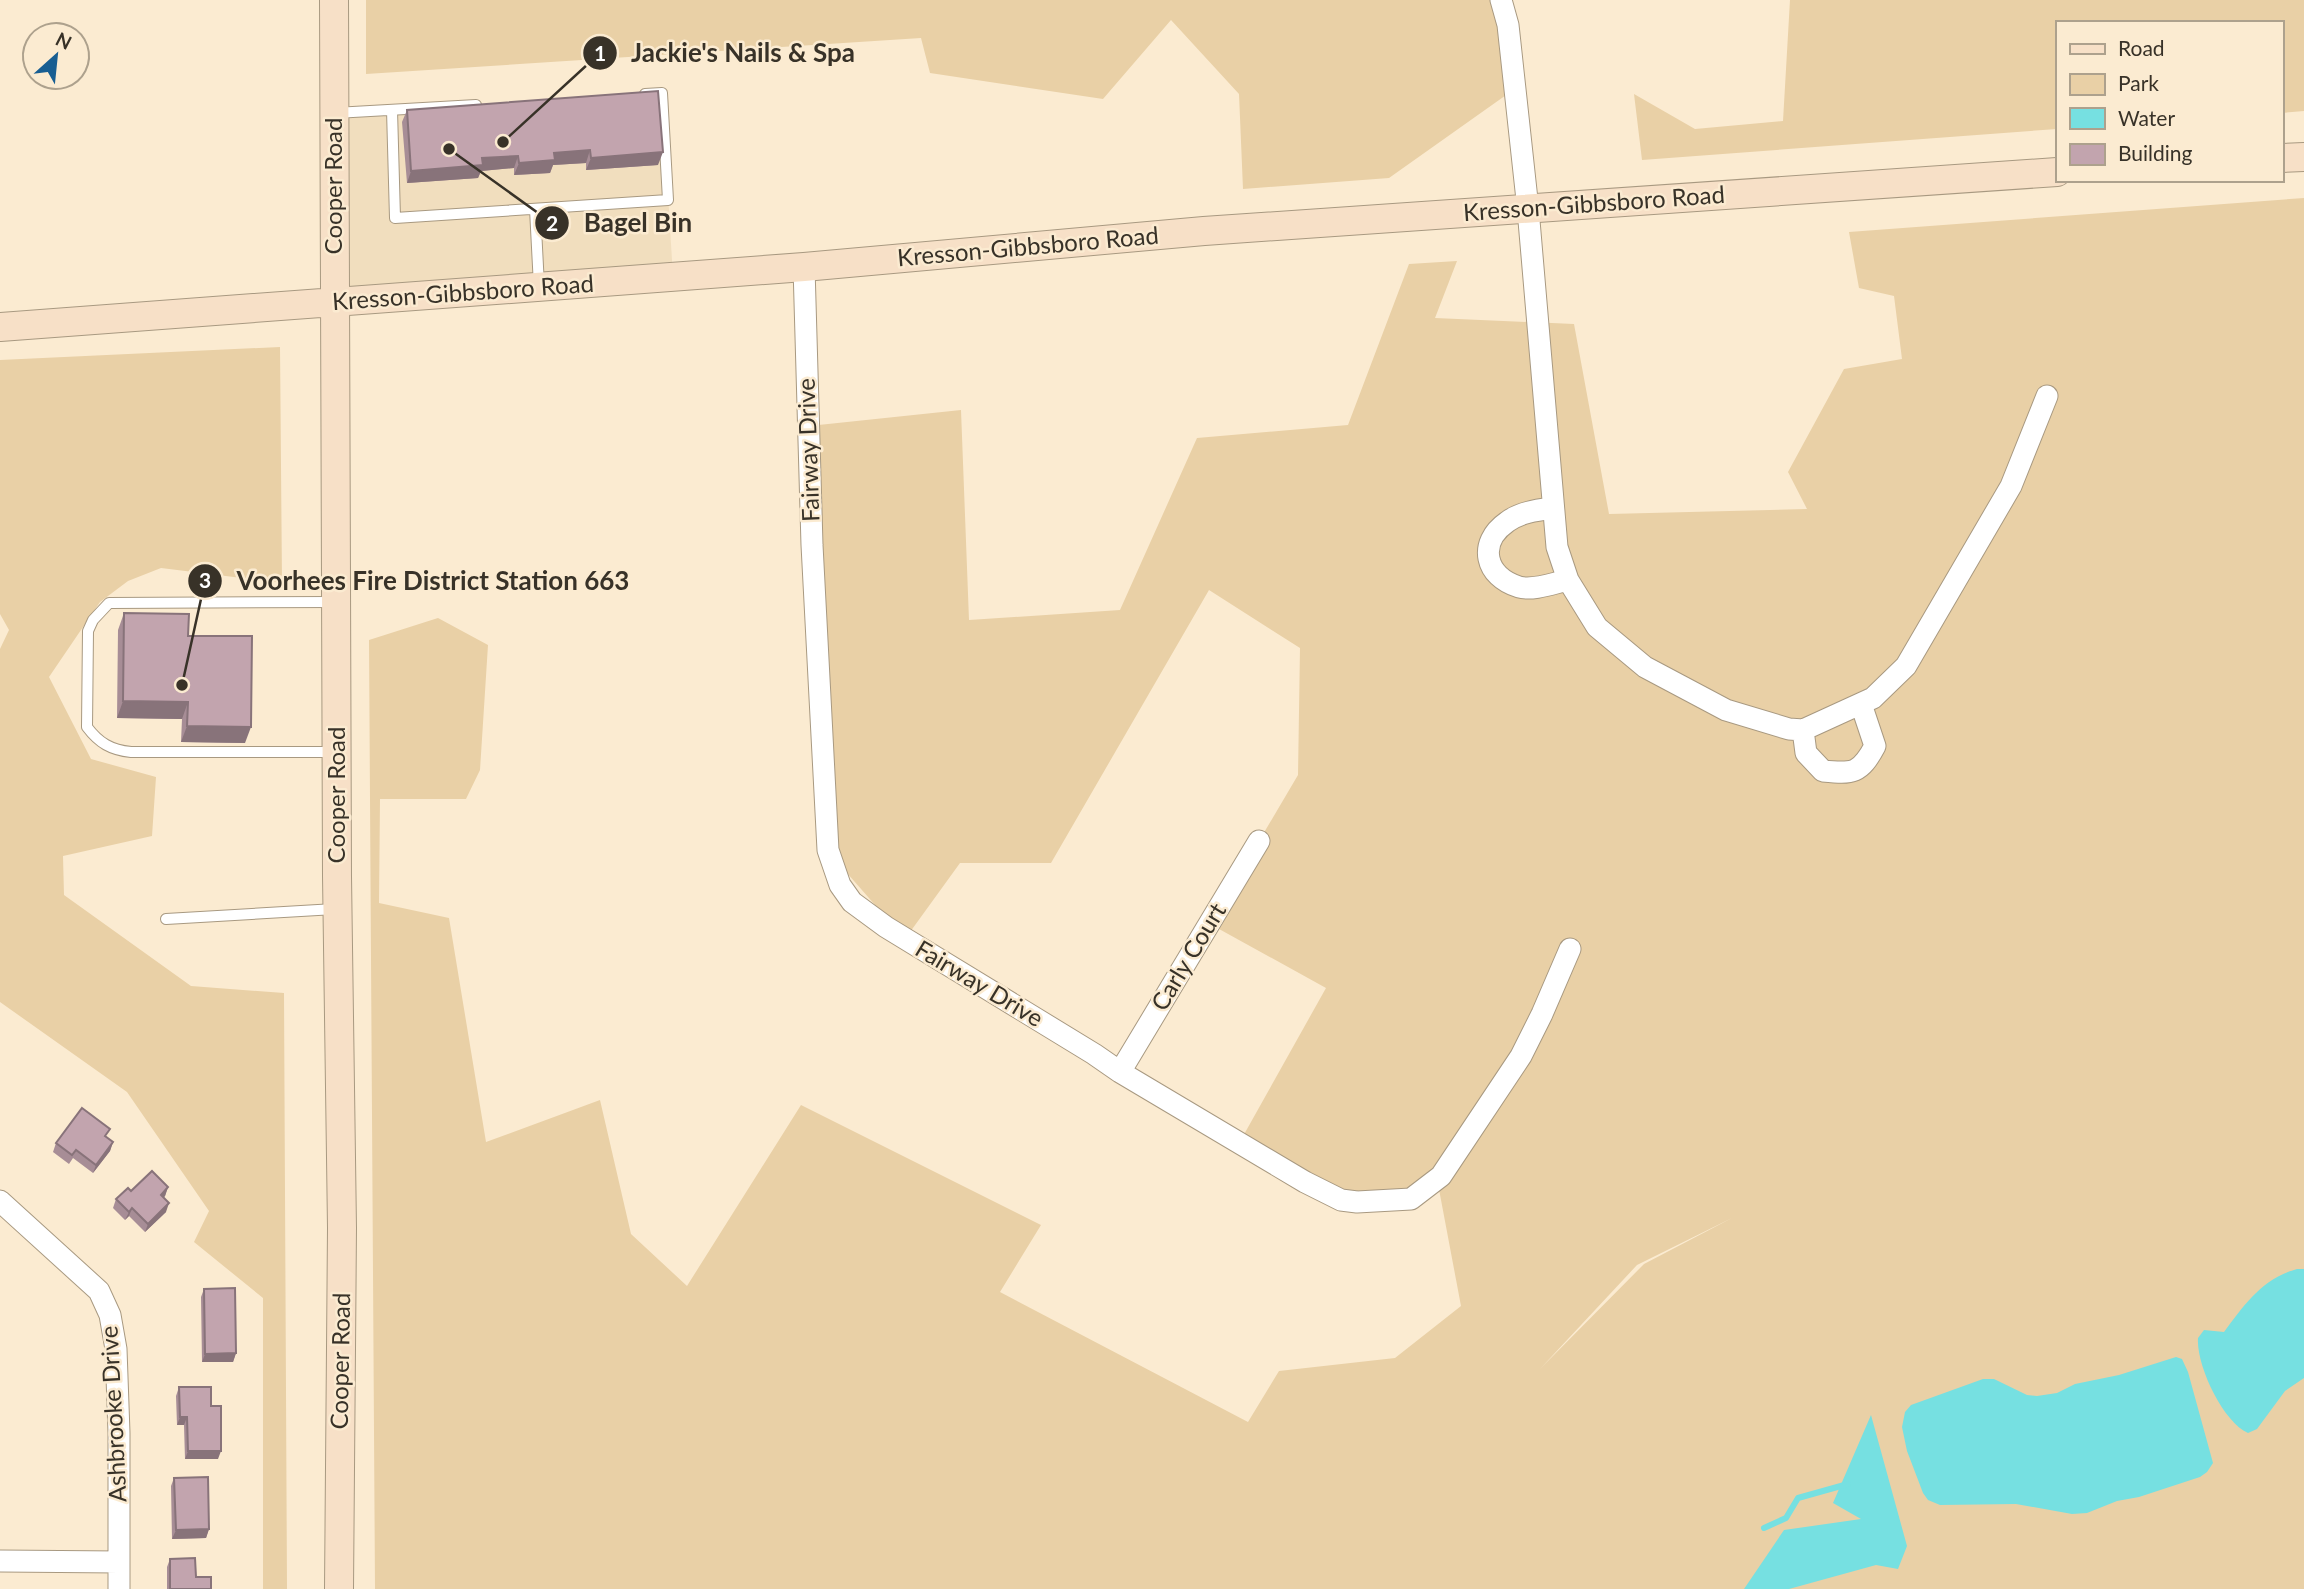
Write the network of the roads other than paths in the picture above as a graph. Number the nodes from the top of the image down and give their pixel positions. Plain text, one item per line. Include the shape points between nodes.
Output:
1 (334, 0) edge
2 (1501, 0) edge
3 (635, 95) edge
4 (486, 104) edge
5 (392, 110) junction
6 (334, 114) junction
7 (2304, 157) edge
8 (2283, 158) edge
9 (2056, 172) edge
10 (535, 209) junction
11 (1528, 209) junction
12 (804, 267) junction
13 (539, 287) junction
14 (334, 303) junction
15 (0, 327) edge
16 (2047, 396) dead end
17 (1553, 508) junction
18 (1568, 580) junction
19 (336, 603) junction
20 (1861, 704) junction
21 (1803, 730) junction
22 (336, 752) junction
23 (1259, 841) dead end
24 (337, 908) junction
25 (166, 919) dead end
26 (1570, 949) dead end
27 (1120, 1072) junction
28 (0, 1201) edge
29 (0, 1561) edge
30 (119, 1562) junction
31 (118, 1589) edge
32 (339, 1589) edge

1 - 6 street, Cooper Road
2 - 11 street via 1508,25
3 - 10 lane via 662,93 668,200
4 - 5 lane
5 - 6 lane
5 - 10 lane via 396,218
6 - 14 street, Cooper Road
7 - 8 street
9 - 11 street, Kresson-Gibbsboro Road
10 - 13 lane
11 - 12 street, Kresson-Gibbsboro Road via 1204,231
11 - 17 street
12 - 13 street, Kresson-Gibbsboro Road
12 - 27 street, Fairway Drive via 828,850 840,885 852,902 886,927
13 - 14 street, Kresson-Gibbsboro Road
14 - 15 street, Kresson-Gibbsboro Road
14 - 19 street, Cooper Road
16 - 20 street via 2011,486 1906,666
17 - 18 street via 1557,547
17 - 18 street via 1508,520 1487,547 1490,565 1501,578 1521,588
18 - 21 street via 1597,627 1645,667 1726,710
19 - 22 street, Cooper Road
19 - 22 lane via 109,603 93,620 86,643 87,727 106,746 131,752
20 - 21 street
20 - 21 street via 1875,746 1865,766 1848,774 1823,771 1806,753
22 - 24 street, Cooper Road
23 - 27 street, Carly Court
24 - 25 lane
24 - 32 street, Cooper Road via 342,1228
26 - 27 street, Fairway Drive via 1521,1056 1441,1176 1411,1199 1341,1200
28 - 30 street, Ashbrooke Drive via 99,1291 110,1315 117,1361
29 - 30 street
30 - 31 street, Ashbrooke Drive

